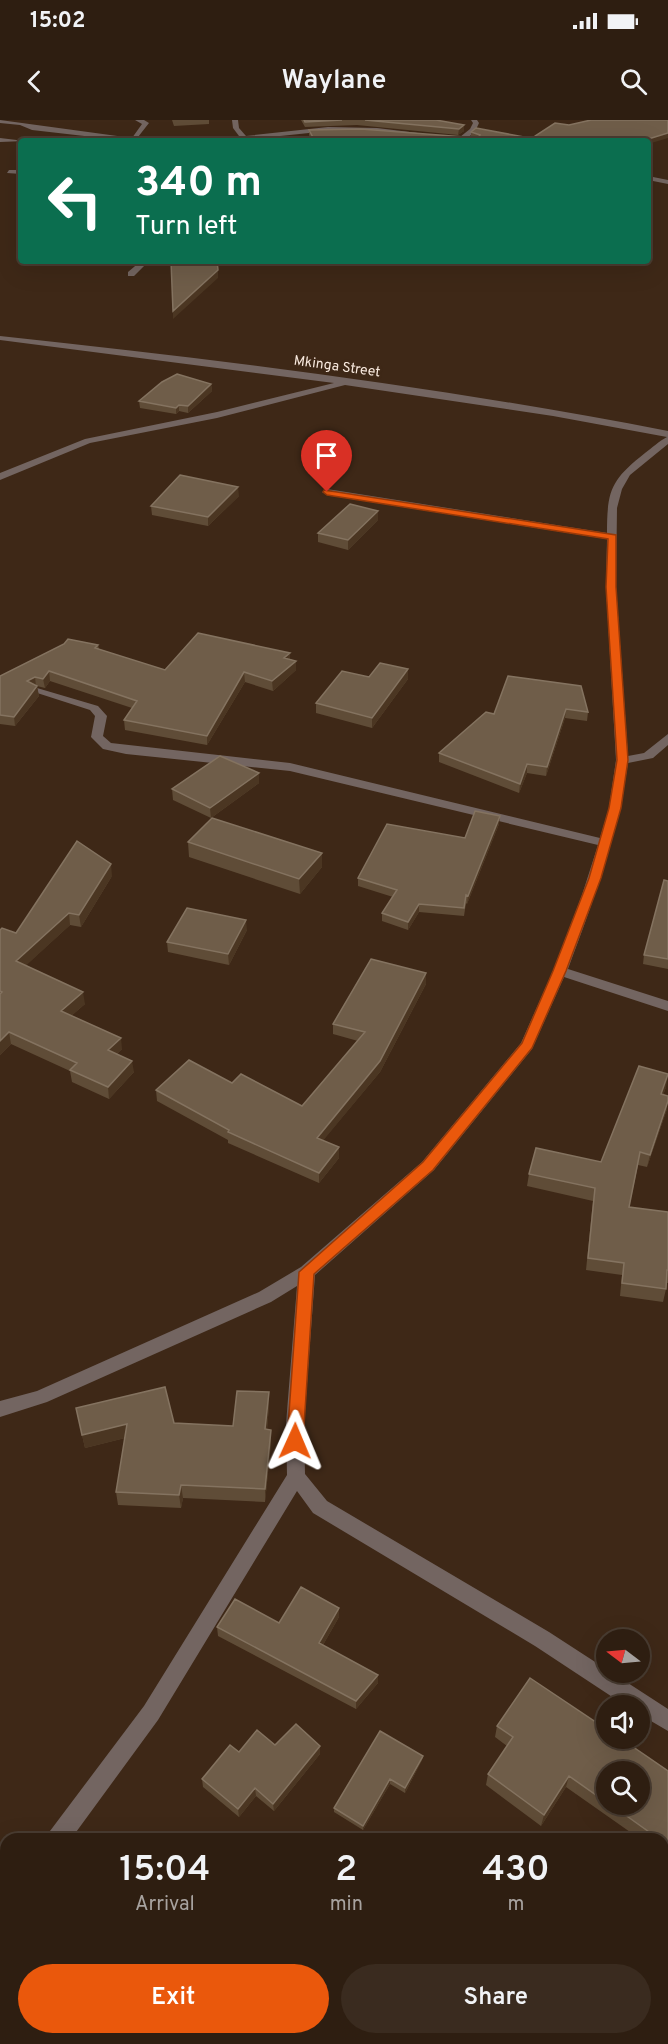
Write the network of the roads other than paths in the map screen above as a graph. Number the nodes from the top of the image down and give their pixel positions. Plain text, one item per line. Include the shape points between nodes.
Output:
1 (138, 120) edge
2 (235, 120) edge
3 (474, 120) edge
4 (0, 121) edge
5 (424, 134) edge
6 (452, 137) edge
7 (113, 138) edge
8 (136, 138) edge
9 (244, 138) edge
10 (269, 138) edge
11 (462, 138) joint
12 (0, 140) edge
13 (18, 141) edge
14 (9, 172) dead end
15 (18, 172) edge
16 (142, 264) edge
17 (131, 274) dead end
18 (0, 338) edge
19 (346, 382) junction
20 (668, 434) edge
21 (668, 439) edge
22 (0, 477) edge
23 (327, 492) dead end
24 (613, 537) junction
25 (37, 691) edge
26 (668, 738) edge
27 (622, 760) junction
28 (606, 843) junction
29 (560, 971) junction
30 (668, 1006) edge
31 (307, 1272) junction
32 (0, 1409) edge
33 (296, 1476) junction
34 (668, 1721) edge
35 (62, 1833) edge

1 - 8 street via 146,123
2 - 9 street
3 - 11 street via 477,123 473,130
4 - 7 street
5 - 10 street via 328,129
6 - 11 street
12 - 13 street
14 - 15 street
16 - 17 street
18 - 19 street, Mkinga Street
19 - 20 street, Mkinga Street via 562,413
19 - 22 street via 217,415 88,441
21 - 24 street via 626,473 617,489 612,508
23 - 24 street
24 - 27 street via 611,587
25 - 28 street via 94,708 100,716 97,737 107,746 290,767
26 - 27 street via 651,756
27 - 28 street
28 - 29 street
29 - 30 street
29 - 31 street via 528,1045 428,1166
31 - 32 street via 265,1297 138,1355 40,1397
31 - 33 street via 295,1424
33 - 34 street via 320,1507 542,1639
33 - 35 street via 151,1713

